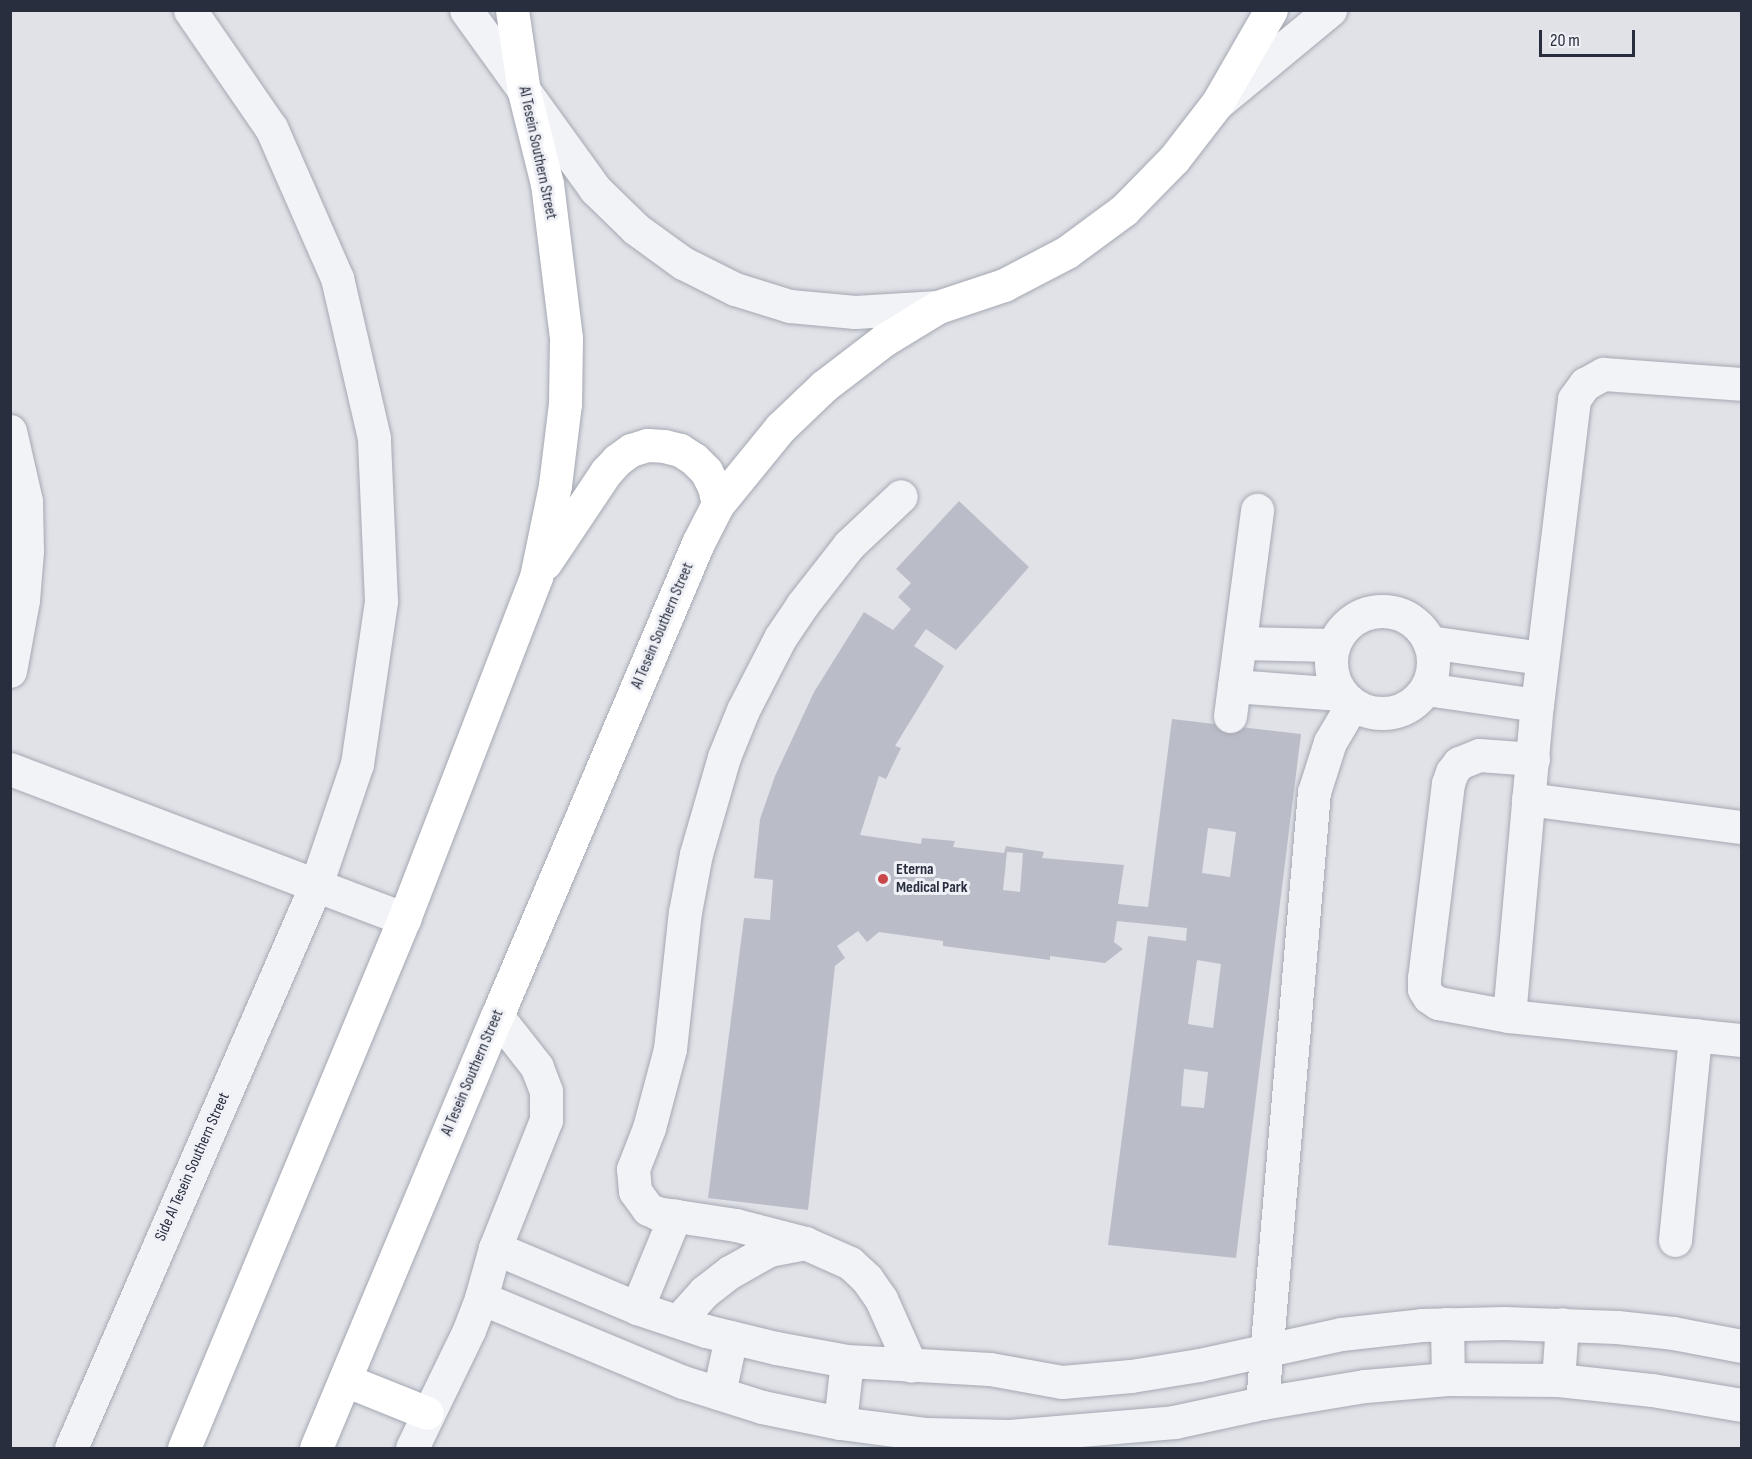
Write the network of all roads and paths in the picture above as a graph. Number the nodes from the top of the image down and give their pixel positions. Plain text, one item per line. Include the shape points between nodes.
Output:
1 (190, 10) edge
2 (466, 10) edge
3 (512, 10) edge
4 (1271, 10) edge
5 (1330, 10) edge
6 (524, 92) junction
7 (1218, 102) junction
8 (938, 307) junction
9 (1742, 384) edge
10 (10, 431) edge
11 (901, 496) dead end
12 (718, 504) junction
13 (1257, 510) dead end
14 (536, 577) junction
15 (1239, 642) junction
16 (1429, 642) junction
17 (1333, 645) junction
18 (1542, 658) junction
19 (10, 671) edge
20 (1426, 689) junction
21 (1347, 699) junction
22 (1537, 705) junction
23 (10, 749) edge
24 (1533, 759) junction
25 (21, 773) edge
26 (1528, 799) junction
27 (1742, 827) edge
28 (316, 885) junction
29 (404, 919) junction
30 (497, 1016) junction
31 (1509, 1016) junction
32 (1695, 1035) junction
33 (1742, 1040) edge
34 (675, 1216) junction
35 (1675, 1240) dead end
36 (805, 1243) junction
37 (495, 1248) junction
38 (482, 1298) junction
39 (637, 1308) junction
40 (678, 1322) junction
41 (1447, 1324) junction
42 (1562, 1324) junction
43 (731, 1337) junction
44 (1742, 1346) edge
45 (1267, 1350) junction
46 (847, 1361) junction
47 (911, 1366) junction
48 (1448, 1379) junction
49 (345, 1380) junction
50 (1558, 1380) junction
51 (719, 1393) junction
52 (1262, 1403) junction
53 (1742, 1406) edge
54 (427, 1413) junction
55 (840, 1423) junction
56 (70, 1449) edge
57 (184, 1449) edge
58 (316, 1449) edge
59 (412, 1449) edge

1 - 28 street, Side Al Tesein Southern Street via 271,128 337,278 374,438 381,601 357,764
2 - 6 street
3 - 6 main road, Al Tesein Southern Street
4 - 7 main road, Al Tesein Southern Street
5 - 7 street
6 - 8 street via 596,189 636,230 683,263 735,289 790,306 855,312
6 - 14 main road, Al Tesein Southern Street via 547,184 566,338 565,404
7 - 8 main road, Al Tesein Southern Street via 1174,159 1124,210 1067,252 1004,285
8 - 12 main road, Al Tesein Southern Street via 884,340 824,386 747,464
9 - 18 street via 1613,374 1593,377 1579,390 1572,408
10 - 19 street via 26,501 27,551
11 - 34 street via 834,563 780,638 743,710 709,805 685,912 670,1048 649,1128 633,1169 640,1201 657,1213
12 - 14 main road via 706,471 687,454 664,446 631,450 606,472
12 - 30 main road, Al Tesein Southern Street
13 - 15 street
14 - 29 main road, Al Tesein Southern Street
15 - 17 street
15 - 21 street via 1232,701
16 - 17 street via 1412,621 1400,614 1373,611 1348,623
16 - 18 street
16 - 20 street via 1432,674
17 - 21 street via 1330,666 1335,685
18 - 22 street
20 - 21 street via 1412,704 1393,713 1379,714
20 - 22 street
21 - 45 street via 1314,792
22 - 24 street
23 - 25 street
24 - 26 street
24 - 31 street via 1479,755 1459,763 1452,772 1424,978 1424,989 1438,1003
25 - 28 street
26 - 27 street
26 - 31 street
28 - 29 street
28 - 56 street, Side Al Tesein Southern Street
29 - 57 main road, Al Tesein Southern Street
30 - 37 street via 537,1067 546,1091 546,1120
30 - 49 main road, Al Tesein Southern Street
31 - 32 street
32 - 33 street
32 - 35 street
34 - 36 street via 736,1225
34 - 39 street
36 - 40 street via 768,1250 730,1272 704,1292
36 - 47 street via 850,1263 867,1279 891,1319
37 - 38 street
37 - 39 street
38 - 51 street via 683,1382
38 - 54 street
39 - 40 street
40 - 43 street
41 - 42 street
41 - 45 street via 1341,1334
41 - 48 street
42 - 44 street via 1673,1333
42 - 50 street
43 - 46 street
43 - 51 street
45 - 47 street via 1131,1376 1062,1382 990,1369
45 - 52 street
46 - 47 street
46 - 55 street
48 - 50 street
48 - 52 street via 1365,1386
49 - 54 main road
49 - 58 main road, Al Tesein Southern Street
50 - 53 street via 1652,1390
51 - 55 street via 762,1407
52 - 55 street via 1173,1422 1009,1436 926,1434
54 - 59 street

